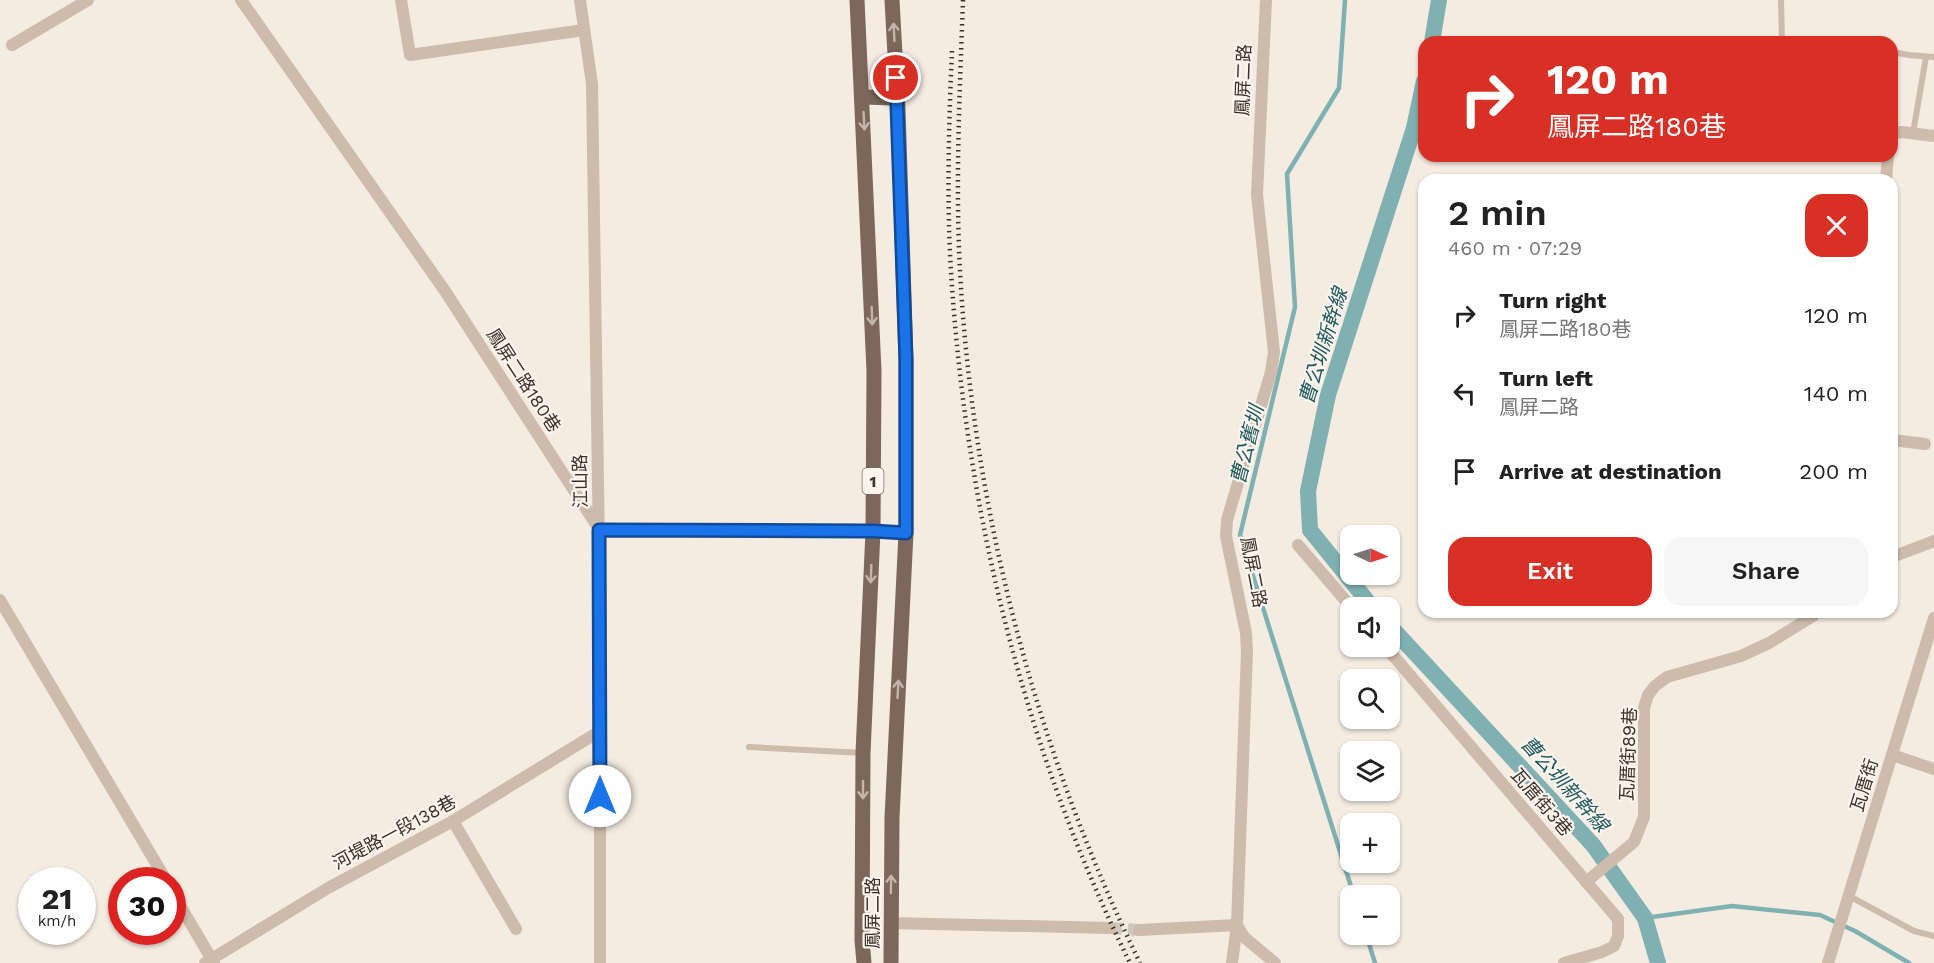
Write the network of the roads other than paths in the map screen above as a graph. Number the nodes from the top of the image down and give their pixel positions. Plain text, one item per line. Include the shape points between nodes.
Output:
1 (88, 0) edge
2 (242, 0) edge
3 (401, 0) edge
4 (580, 0) edge
5 (857, 0) edge
6 (892, 0) edge
7 (1266, 0) edge
8 (1781, 0) edge
9 (584, 30) junction
10 (1782, 36) edge
11 (12, 45) dead end
12 (1898, 53) edge
13 (1930, 57) edge
14 (862, 97) junction
15 (897, 98) junction
16 (1898, 132) edge
17 (1913, 133) junction
18 (1934, 136) edge
19 (1898, 441) edge
20 (1925, 444) dead end
21 (599, 530) junction
22 (873, 531) junction
23 (906, 533) junction
24 (1934, 541) edge
25 (1298, 545) dead end
26 (1898, 555) edge
27 (1343, 597) edge
28 (0, 600) edge
29 (1810, 618) edge
30 (1934, 618) edge
31 (1929, 646) edge
32 (1395, 657) edge
33 (600, 731) junction
34 (749, 747) dead end
35 (863, 753) junction
36 (1892, 755) junction
37 (1934, 769) edge
38 (453, 821) junction
39 (158, 867) edge
40 (1591, 879) junction
41 (1849, 896) junction
42 (186, 918) edge
43 (890, 923) junction
44 (1238, 925) junction
45 (1110, 928) tunnel mouth
46 (516, 929) dead end
47 (1139, 930) tunnel mouth
48 (1934, 936) edge
49 (210, 962) edge
50 (600, 963) edge
51 (864, 963) edge
52 (891, 963) edge
53 (1232, 963) edge
54 (1275, 963) edge
55 (1564, 963) edge
56 (1828, 963) edge

1 - 11 street
2 - 21 street, 鳳屏二路180巷 via 445,291
3 - 9 street via 410,55
4 - 9 street, 江山路
5 - 14 main road, 鳳屏二路 / 1
15 -> 6 main road, 鳳屏二路 / 1
7 - 44 street, 鳳屏二路 via 1257,195 1274,352 1227,520 1226,536 1247,651
8 - 10 lane
9 - 21 street, 江山路 via 592,84
12 - 13 lane
13 - 17 lane
14 - 15 main road
14 -> 22 main road, 鳳屏二路 / 1 via 874,371
15 - 23 main road, 鳳屏二路 / 1 via 906,360
16 - 17 street
17 - 18 street
19 - 20 street
21 - 22 street
21 - 33 street, 江山路
22 - 23 street
22 -> 35 main road, 鳳屏二路 / 1
43 -> 23 main road, 鳳屏二路 / 1
24 - 26 street
25 - 27 street
28 - 39 street
29 - 40 street, 瓦厝街89巷 via 1741,656 1667,677 1655,686 1644,708 1644,817 1634,842
30 - 31 street, 瓦厝街
31 - 36 street, 瓦厝街
32 - 40 street, 瓦厝街3巷
33 - 38 street, 河堤路一段138巷
33 - 50 street, 江山路
34 - 35 lane
35 -> 51 main road, 鳳屏二路 / 1
36 - 37 street
36 - 41 street, 瓦厝街
38 - 46 street
38 - 49 street, 河堤路一段138巷 via 328,888
40 - 55 street, 瓦厝街3巷 via 1618,919 1618,936 1614,946 1602,952
41 - 48 lane via 1914,931
41 - 56 street, 瓦厝街
42 - 49 street
43 - 45 street
43 - 52 main road, 鳳屏二路 / 1
44 - 47 street
44 - 53 street, 鳳屏二路
44 - 54 street via 1244,937

